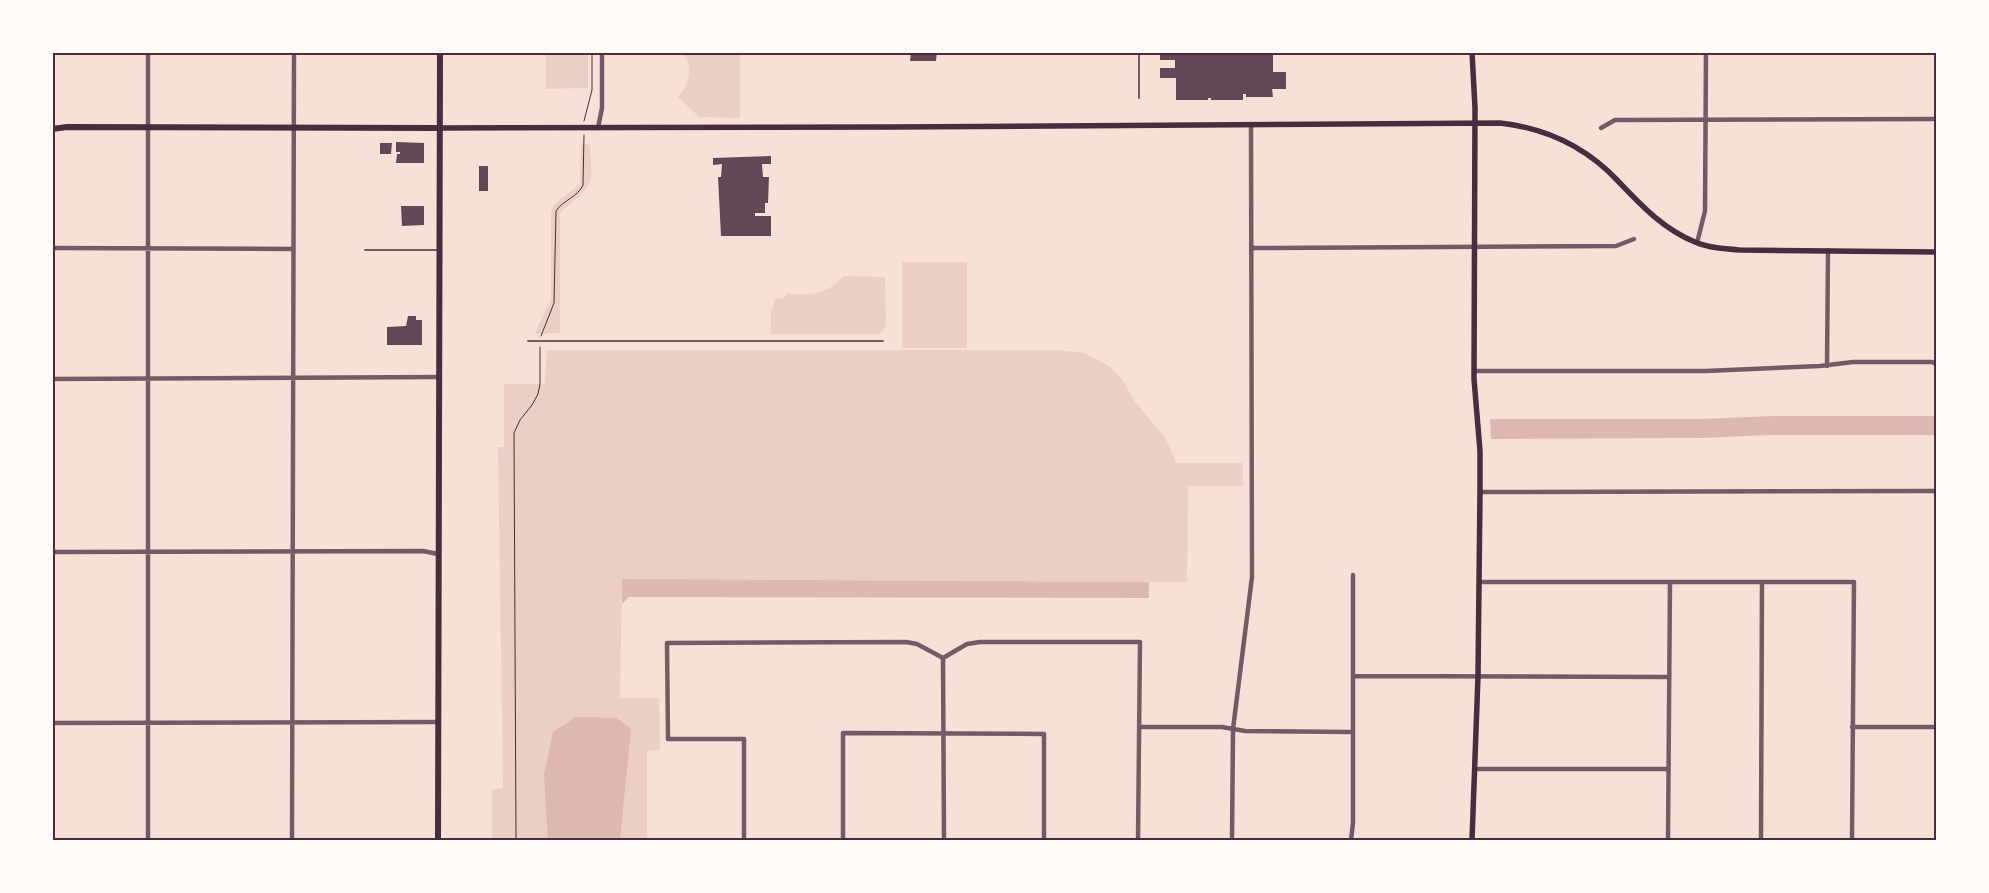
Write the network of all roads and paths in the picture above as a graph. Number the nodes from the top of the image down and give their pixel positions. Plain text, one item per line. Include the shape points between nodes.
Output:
1 (148, 52) edge
2 (294, 52) edge
3 (440, 52) edge
4 (592, 52) edge
5 (602, 52) edge
6 (1139, 52) edge
7 (1472, 52) edge
8 (1706, 52) edge
9 (1139, 98) dead end
10 (1936, 119) edge
11 (1706, 120) junction
12 (1475, 123) junction
13 (1251, 124) junction
14 (148, 128) junction
15 (294, 128) junction
16 (440, 128) junction
17 (584, 128) junction
18 (598, 128) junction
19 (1601, 128) dead end
20 (52, 129) edge
21 (1634, 239) dead end
22 (1697, 243) junction
23 (1473, 246) junction
24 (52, 248) edge
25 (1252, 248) junction
26 (148, 249) junction
27 (293, 249) junction
28 (366, 250) dead end
29 (439, 250) junction
30 (1828, 250) junction
31 (1936, 252) edge
32 (883, 341) dead end
33 (528, 342) dead end
34 (540, 342) junction
35 (1936, 364) edge
36 (1827, 366) junction
37 (1474, 372) junction
38 (440, 377) junction
39 (148, 378) junction
40 (52, 379) edge
41 (293, 379) junction
42 (1936, 491) edge
43 (1480, 492) junction
44 (52, 552) edge
45 (148, 552) junction
46 (292, 552) junction
47 (438, 554) junction
48 (1353, 575) dead end
49 (1479, 582) junction
50 (1670, 582) junction
51 (1762, 582) junction
52 (943, 658) junction
53 (1353, 676) junction
54 (1478, 676) junction
55 (1668, 677) junction
56 (293, 722) junction
57 (439, 722) junction
58 (52, 723) edge
59 (149, 723) junction
60 (1139, 727) junction
61 (1852, 727) junction
62 (1936, 727) edge
63 (1233, 729) junction
64 (1352, 732) junction
65 (944, 733) junction
66 (1475, 769) junction
67 (1668, 769) junction
68 (148, 840) edge
69 (292, 840) edge
70 (438, 840) edge
71 (516, 840) edge
72 (744, 840) edge
73 (843, 840) edge
74 (944, 840) edge
75 (1044, 840) edge
76 (1138, 840) edge
77 (1232, 840) edge
78 (1351, 840) edge
79 (1472, 840) edge
80 (1668, 840) edge
81 (1761, 840) edge
82 (1852, 840) edge

1 - 14 street
2 - 15 street
3 - 16 main road
4 - 17 path via 592,90
5 - 18 street via 602,108
6 - 9 lane
7 - 12 main road
8 - 11 street
10 - 11 street
11 - 19 street via 1615,120
11 - 22 street via 1705,211
12 - 13 main road
12 - 22 main road via 1519,125 1561,138 1607,170 1672,231
12 - 23 main road
13 - 18 main road
13 - 25 street
14 - 15 main road
14 - 20 main road
14 - 26 street
15 - 16 main road
15 - 27 street
16 - 17 main road
16 - 29 main road
17 - 18 main road
17 - 34 path via 583,185 556,211 554,303
21 - 23 street via 1616,246
22 - 30 main road via 1740,250
23 - 25 street
23 - 37 main road
24 - 26 street
25 - 63 street via 1252,577
26 - 27 street
26 - 39 street
27 - 41 street
28 - 29 lane
29 - 38 main road
30 - 31 main road
30 - 36 street
32 - 34 lane
33 - 34 lane
34 - 71 path via 538,394 514,434
35 - 36 street via 1854,362
36 - 37 street via 1706,371
37 - 43 main road
38 - 41 street
38 - 47 main road
39 - 40 street
39 - 41 street
39 - 45 street
41 - 46 street
42 - 43 street
43 - 49 main road
44 - 45 street
45 - 46 street
45 - 59 street
46 - 47 street via 423,551
46 - 56 street
47 - 57 main road
48 - 53 street
49 - 50 street
49 - 54 main road
50 - 51 street
50 - 55 street
51 - 61 street via 1854,582
51 - 81 street
52 - 60 street via 967,644 980,642 1140,642
52 - 65 street
52 - 72 street via 917,644 906,642 667,643 668,740 744,740
53 - 54 street
53 - 64 street
54 - 55 street
54 - 66 main road
55 - 67 street
56 - 57 street
56 - 59 street
56 - 69 street
57 - 70 main road
58 - 59 street
59 - 68 street
60 - 63 street
60 - 76 street
61 - 62 street
61 - 82 street
63 - 64 street
63 - 77 street
64 - 78 street
65 - 73 street via 843,733
65 - 74 street
65 - 75 street via 1044,734
66 - 67 street
66 - 79 main road
67 - 80 street

